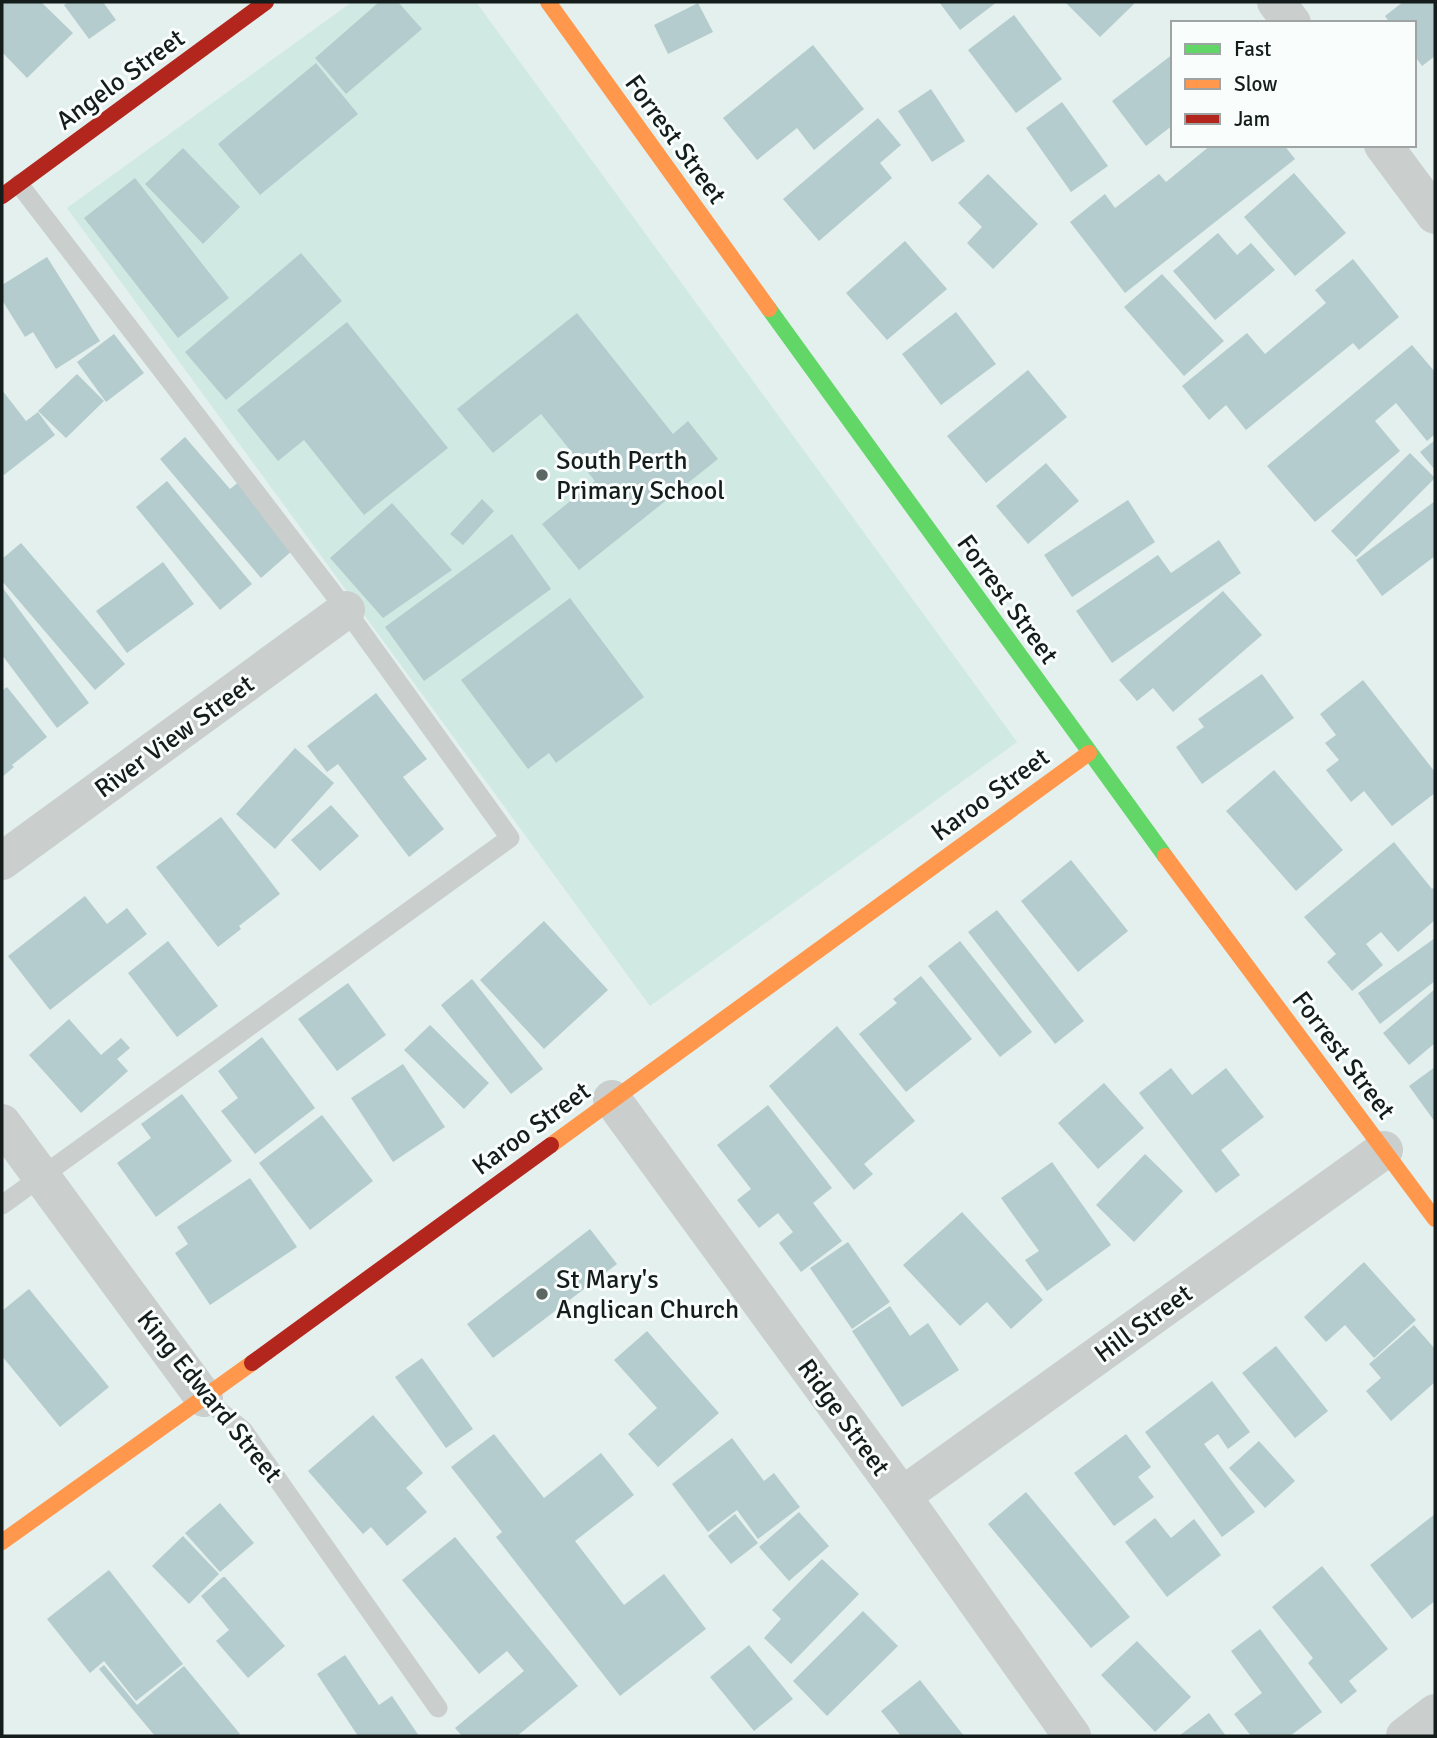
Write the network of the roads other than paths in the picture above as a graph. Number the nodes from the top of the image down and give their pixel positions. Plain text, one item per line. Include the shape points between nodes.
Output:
1 (266, 2) edge
2 (548, 2) edge
3 (1276, 2) edge
4 (1290, 21) edge
5 (1384, 147) edge
6 (19, 184) junction
7 (2, 196) edge
8 (1435, 215) edge
9 (346, 610) junction
10 (1089, 753) junction
11 (2, 862) edge
12 (612, 1099) junction
13 (2, 1123) edge
14 (1384, 1150) junction
15 (42, 1175) junction
16 (2, 1205) edge
17 (1435, 1219) edge
18 (204, 1398) junction
19 (902, 1496) junction
20 (2, 1542) edge
21 (438, 1708) dead end
22 (1435, 1713) edge
23 (1072, 1736) edge
24 (1405, 1736) edge

1 - 6 street, Angelo Street
2 - 10 street, Forrest Street
3 - 4 street
5 - 8 street
6 - 7 street, Angelo Street
6 - 9 lane
9 - 11 street, River View Street
9 - 15 lane via 510,838
10 - 12 street, Karoo Street
10 - 14 street, Forrest Street
12 - 18 street, Karoo Street
12 - 19 street, Ridge Street
13 - 15 street, King Edward Street
14 - 17 street, Forrest Street
14 - 19 street, Hill Street
15 - 16 lane
15 - 18 street, King Edward Street
18 - 20 street, Karoo Street
18 - 21 lane, King Edward Street via 243,1430
19 - 23 street, Ridge Street
22 - 24 street

